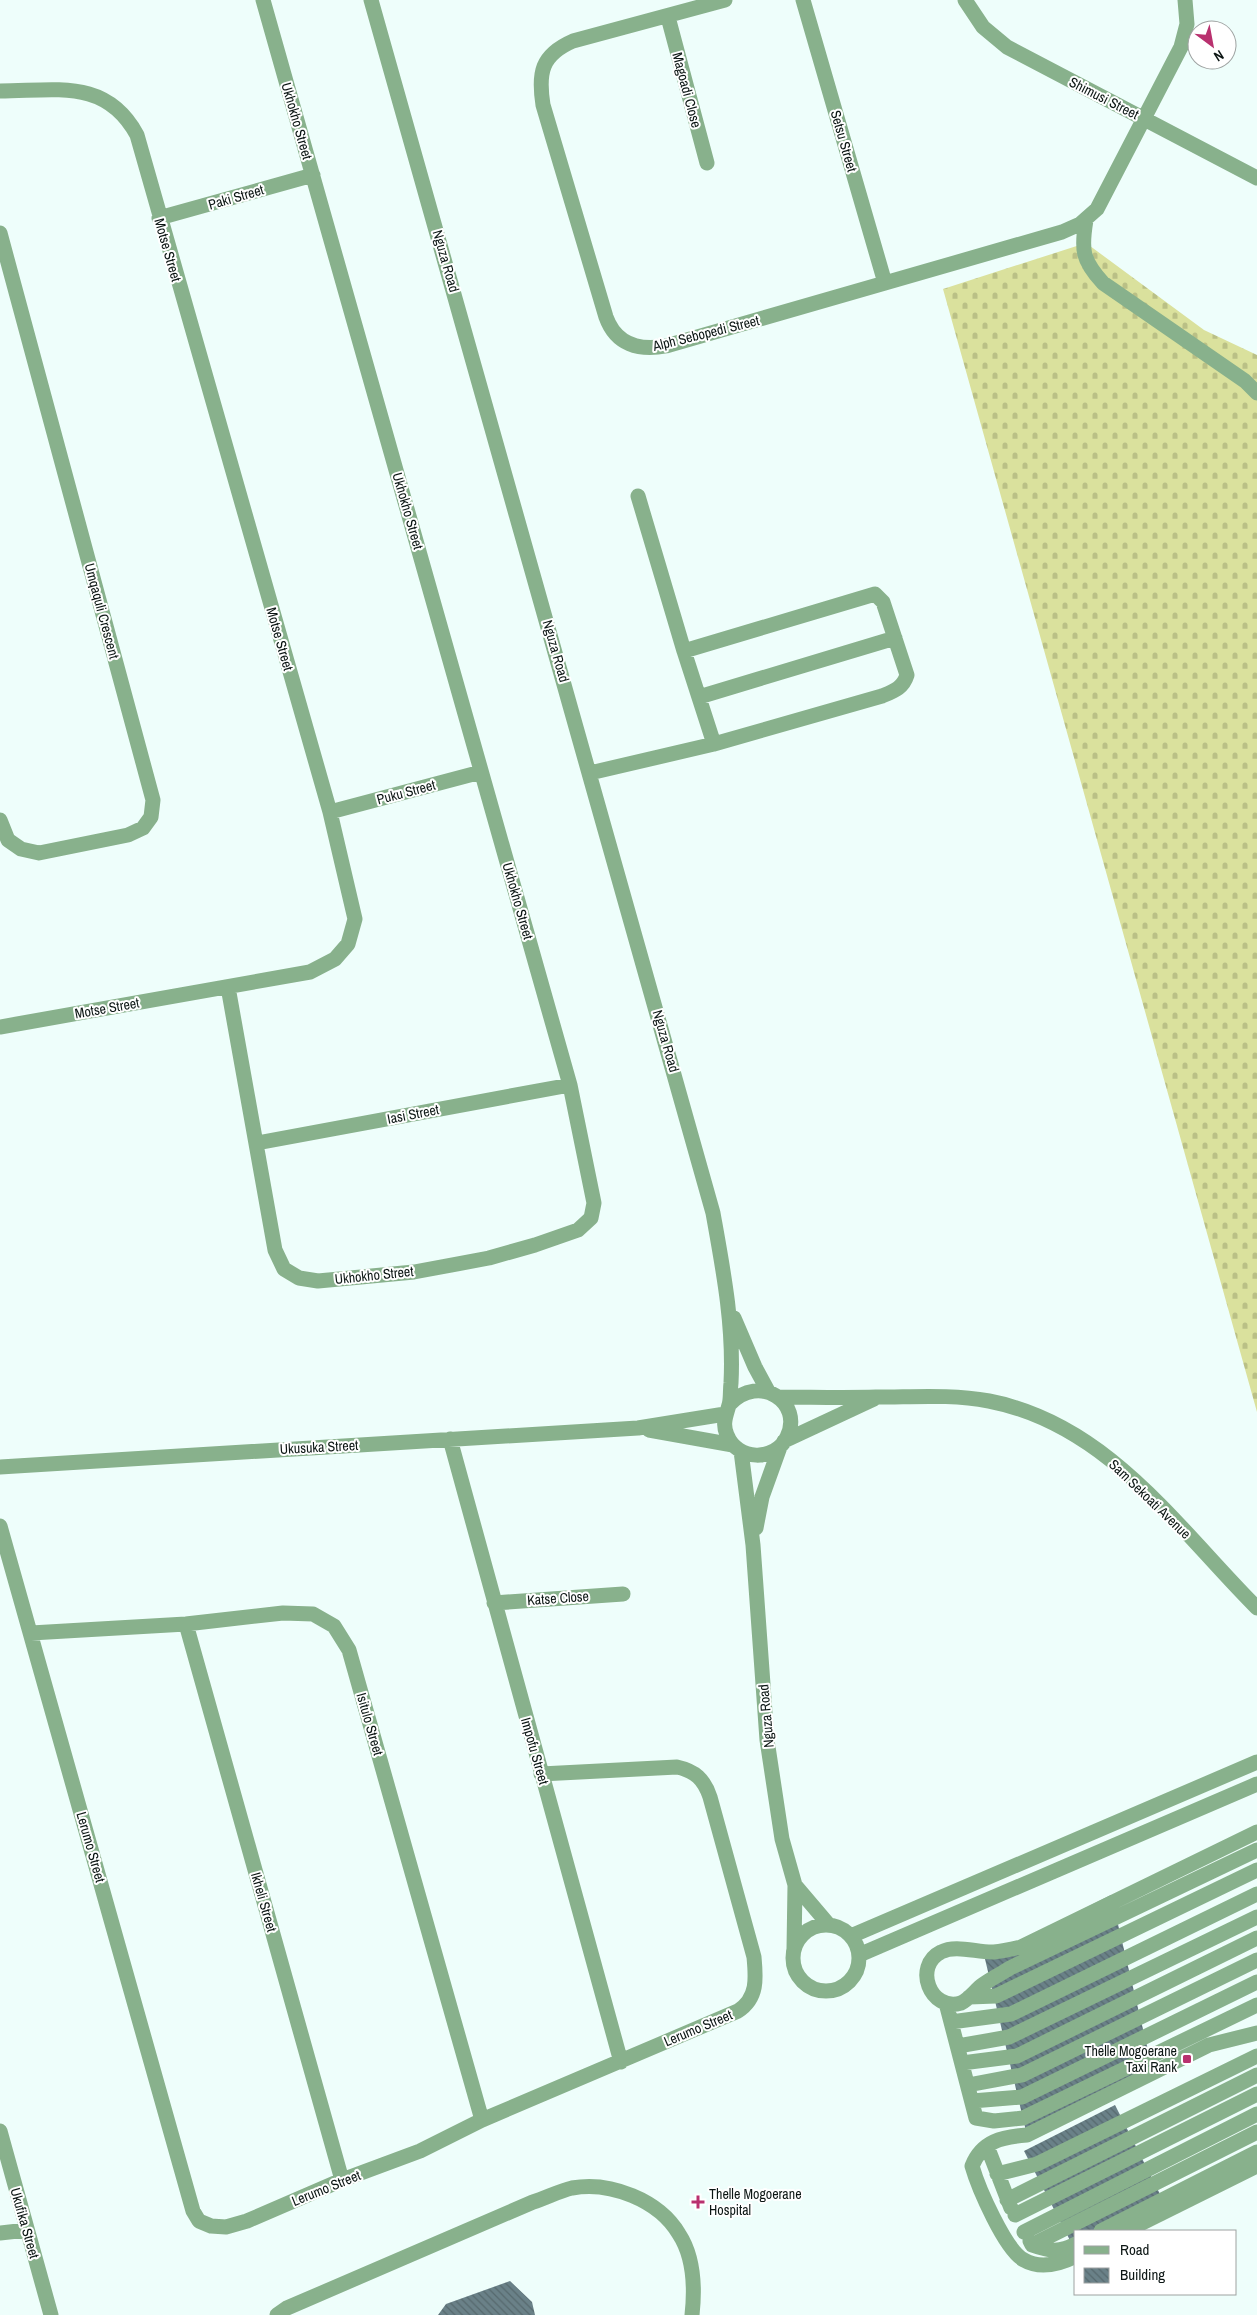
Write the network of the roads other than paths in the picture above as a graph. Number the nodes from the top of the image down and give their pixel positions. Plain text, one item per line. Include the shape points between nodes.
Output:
1 (263, 0) edge
2 (371, 0) edge
3 (725, 0) edge
4 (803, 0) edge
5 (965, 0) edge
6 (1185, 0) edge
7 (668, 16) junction
8 (0, 91) edge
9 (1145, 119) junction
10 (707, 163) dead end
11 (313, 175) junction
12 (1257, 178) edge
13 (159, 218) junction
14 (1086, 220) junction
15 (0, 233) edge
16 (885, 283) junction
17 (1257, 393) edge
18 (638, 496) dead end
19 (896, 638) junction
20 (684, 651) junction
21 (699, 697) junction
22 (714, 744) junction
23 (481, 772) junction
24 (590, 773) junction
25 (330, 812) junction
26 (0, 820) edge
27 (228, 988) junction
28 (0, 1027) edge
29 (570, 1084) junction
30 (257, 1143) junction
31 (729, 1305) junction
32 (773, 1394) junction
33 (878, 1397) junction
34 (728, 1409) junction
35 (638, 1428) junction
36 (450, 1439) junction
37 (782, 1444) junction
38 (737, 1448) junction
39 (0, 1467) edge
40 (0, 1526) edge
41 (753, 1545) junction
42 (623, 1594) dead end
43 (494, 1603) junction
44 (1257, 1608) edge
45 (186, 1624) junction
46 (31, 1633) junction
47 (1257, 1762) edge
48 (542, 1774) junction
49 (1257, 1784) edge
50 (1257, 1832) edge
51 (1257, 1850) edge
52 (1257, 1870) edge
53 (795, 1885) junction
54 (1257, 1894) edge
55 (1257, 1917) edge
56 (829, 1925) junction
57 (851, 1936) junction
58 (1257, 1938) edge
59 (794, 1949) junction
60 (859, 1955) junction
61 (1257, 1960) edge
62 (1257, 1982) edge
63 (969, 1997) junction
64 (946, 2003) junction
65 (1257, 2005) edge
66 (951, 2022) junction
67 (1257, 2033) edge
68 (958, 2046) junction
69 (1257, 2056) edge
70 (621, 2062) junction
71 (962, 2063) junction
72 (1257, 2075) edge
73 (968, 2085) junction
74 (1257, 2094) edge
75 (972, 2101) junction
76 (1257, 2114) edge
77 (482, 2120) junction
78 (0, 2131) edge
79 (1257, 2132) edge
80 (987, 2146) junction
81 (1257, 2152) edge
82 (1257, 2166) edge
83 (997, 2174) junction
84 (342, 2180) junction
85 (1007, 2200) junction
86 (1015, 2215) junction
87 (27, 2230) junction
88 (1103, 2230) edge
89 (1128, 2230) edge
90 (0, 2233) edge
91 (1028, 2239) junction
92 (1074, 2245) edge
93 (1074, 2257) edge
94 (51, 2315) edge
95 (277, 2315) edge
96 (692, 2315) edge

1 - 11 street, Ukhokho Street
2 - 24 street, Nguza Road
3 - 7 street, Alph Sebopedi Street
4 - 16 street, Setsu Street
5 - 9 street, Shimusi Street via 983,27 1007,47
6 - 9 street, Alph Sebopedi Street via 1187,24 1181,47
7 - 10 street, Magoadi Close
7 - 16 street, Alph Sebopedi Street via 564,45 549,58 540,77 546,114 606,318 616,335 637,348 666,346
8 - 13 street, Motse Street via 76,91 103,98 115,106 127,117 137,135
9 - 12 street, Shimusi Street
9 - 14 street, Alph Sebopedi Street via 1096,209
11 - 13 street, Paki Street
11 - 23 street, Ukhokho Street
13 - 25 street, Motse Street
14 - 16 street, Alph Sebopedi Street via 1062,232
14 - 17 street via 1083,252 1103,283 1245,381
15 - 26 street, Umqaquli Crescent via 153,800 151,816 143,828 128,835 39,853 21,849 8,840
18 - 20 street
19 - 20 street via 883,602 875,594
19 - 21 street
19 - 22 street via 907,674 897,689
20 - 21 street
21 - 22 street
22 - 24 street
23 - 25 street, Puku Street
23 - 29 street, Ukhokho Street
24 - 31 street, Nguza Road via 713,1213
25 - 27 street, Motse Street via 355,919 348,944 335,959 310,972
27 - 28 street, Motse Street
27 - 30 street, Ukhokho Street
29 - 30 street, Iasi Street
29 - 30 street, Ukhokho Street via 594,1203 591,1218 578,1230 535,1246 480,1260 414,1272 318,1282 299,1278 284,1269 275,1250
31 - 32 street, Nguza Road via 754,1368
31 - 34 street, Nguza Road
32 - 33 street, Sam Sekoati Avenue
32 - 34 street via 746,1391 737,1396
32 - 37 street via 790,1415 790,1426
33 - 37 street, Sam Sekoati Avenue
33 - 44 street, Sam Sekoati Avenue via 933,1395 991,1402 1067,1430 1125,1470
34 - 35 street, Ukusuka Street
34 - 38 street via 724,1425
35 - 36 street, Ukusuka Street
35 - 38 street, Ukusuka Street
36 - 39 street, Ukusuka Street
36 - 43 street, Impofu Street
37 - 38 street via 761,1455
37 - 41 street, Nguza Road via 762,1498
38 - 41 street, Nguza Road
40 - 46 street, Lerumo Street
41 - 53 street, Nguza Road via 767,1740 782,1839
42 - 43 street, Katse Close
43 - 48 street, Impofu Street
45 - 46 street, Isitulo Street
45 - 77 street, Isitulo Street via 283,1613 313,1614 334,1626 349,1650
45 - 84 street, Ikheli Street
46 - 84 street, Lerumo Street via 193,2212 200,2221 226,2227 248,2221
47 - 57 street
48 - 70 street, Impofu Street
48 - 70 street, Lerumo Street via 677,1767 697,1774 706,1786 754,1957 756,1974 751,1999 738,2011
49 - 60 street
50 - 64 street via 1021,1947 995,1952 950,1949 941,1952 929,1964 926,1982 933,1995
51 - 63 street via 1010,1968
52 - 63 street via 996,1996
53 - 56 street, Nguza Road
53 - 59 street, Nguza Road
54 - 66 street via 1012,2014
55 - 68 street via 1009,2037
56 - 57 street
56 - 59 street via 806,1932
57 - 60 street
58 - 71 street via 1017,2056
59 - 60 street via 793,1959 800,1978 808,1986 828,1990 847,1983 854,1975
61 - 73 street via 1022,2075
62 - 75 street via 1022,2098
63 - 64 street via 963,2002
64 - 66 street
65 - 75 street via 1023,2118 994,2121 976,2118
66 - 68 street
67 - 80 street via 1210,2045 1027,2135 1004,2136
68 - 71 street
69 - 83 street via 1037,2164
70 - 77 street, Lerumo Street
71 - 73 street
72 - 85 street
73 - 75 street
74 - 86 street
76 - 91 street
77 - 84 street, Lerumo Street via 420,2151
78 - 87 street, Ukufika Street
79 - 91 street
80 - 83 street
80 - 93 street via 976,2155 972,2166 1004,2236 1023,2260 1043,2266 1061,2264
81 - 88 street
82 - 89 street
83 - 85 street
85 - 86 street
86 - 91 street
87 - 90 street
87 - 94 street, Ukufika Street
91 - 92 street via 1050,2252
95 - 96 street via 533,2202 573,2188 600,2188 618,2190 640,2199 657,2210 680,2234 691,2265

